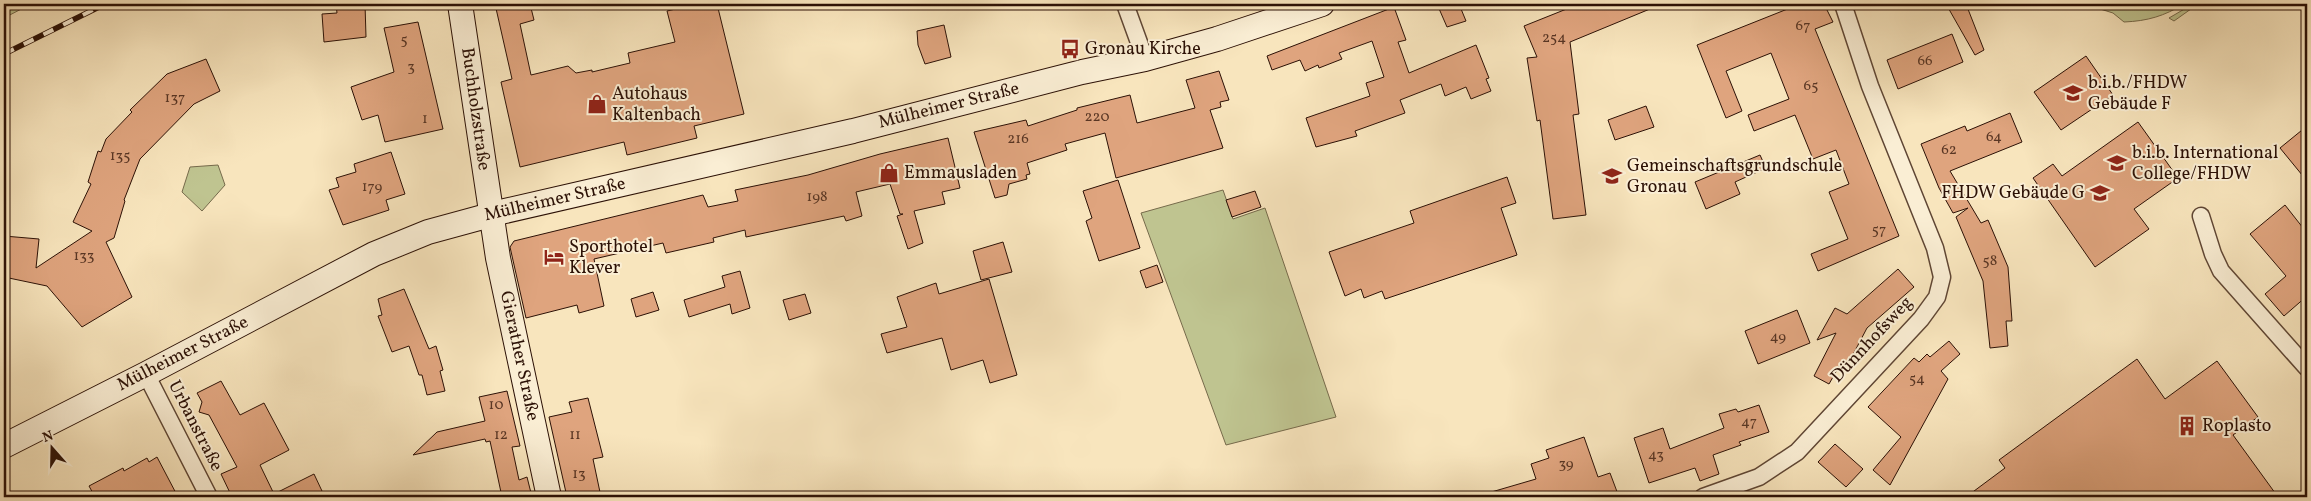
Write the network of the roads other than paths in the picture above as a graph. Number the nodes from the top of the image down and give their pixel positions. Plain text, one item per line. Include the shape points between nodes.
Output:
1 (460, 4) edge
2 (1125, 4) edge
3 (1322, 4) edge
4 (1843, 4) edge
5 (1145, 59) junction
6 (491, 214) junction
7 (2201, 216) dead end
8 (2307, 368) edge
9 (146, 374) junction
10 (4, 446) edge
11 (209, 497) edge
12 (549, 497) edge
13 (1703, 497) edge

1 - 6 main road, Buchholzstraße
2 - 5 street
3 - 5 main road, Mülheimer Straße
4 - 13 street, Dünnhofsweg via 1870,86 1935,248 1942,276 1937,297 1921,320 1797,452 1759,477
5 - 6 main road, Mülheimer Straße via 853,131
6 - 9 main road, Mülheimer Straße via 428,232 374,254
6 - 12 main road, Gierather Straße
7 - 8 street via 2221,271
9 - 10 main road, Mülheimer Straße
9 - 11 street, Urbanstraße

